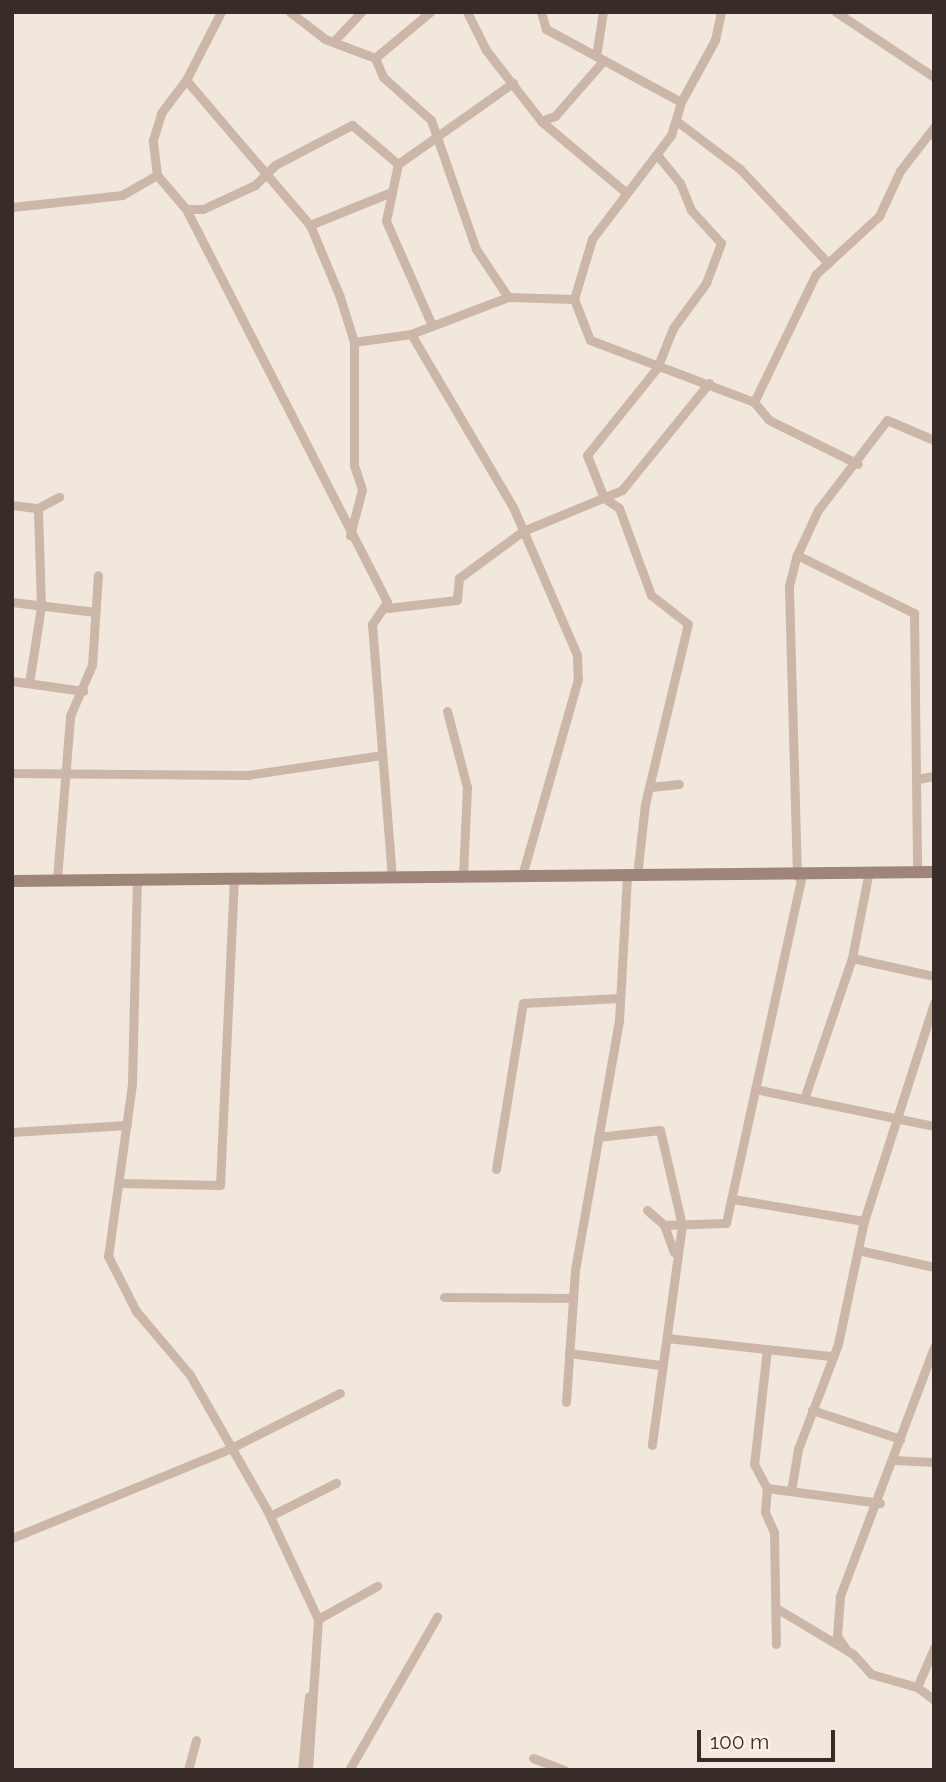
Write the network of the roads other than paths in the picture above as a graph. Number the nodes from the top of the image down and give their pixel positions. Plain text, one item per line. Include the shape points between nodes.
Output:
1 (221, 12) edge
2 (290, 12) edge
3 (360, 12) edge
4 (430, 12) edge
5 (467, 12) edge
6 (541, 12) edge
7 (603, 12) edge
8 (720, 12) edge
9 (836, 12) edge
10 (335, 40) junction
11 (374, 58) junction
12 (600, 58) junction
13 (934, 78) edge
14 (186, 80) junction
15 (513, 83) junction
16 (681, 102) junction
17 (541, 121) junction
18 (678, 122) junction
19 (934, 127) edge
20 (436, 139) junction
21 (658, 156) junction
22 (398, 164) junction
23 (266, 174) junction
24 (158, 176) junction
25 (624, 191) junction
26 (389, 193) junction
27 (12, 207) edge
28 (187, 208) junction
29 (310, 225) junction
30 (828, 263) junction
31 (508, 297) junction
32 (574, 299) junction
33 (430, 323) junction
34 (411, 334) junction
35 (354, 342) junction
36 (657, 368) junction
37 (709, 383) junction
38 (754, 401) junction
39 (934, 440) edge
40 (858, 464) junction
41 (59, 497) dead end
42 (604, 498) junction
43 (12, 505) edge
44 (38, 508) junction
45 (523, 531) junction
46 (350, 536) junction
47 (797, 555) junction
48 (98, 575) dead end
49 (12, 602) edge
50 (41, 606) junction
51 (388, 608) junction
52 (95, 612) junction
53 (12, 681) edge
54 (29, 683) junction
55 (83, 691) junction
56 (447, 711) dead end
57 (382, 755) junction
58 (12, 773) edge
59 (63, 775) junction
60 (934, 776) edge
61 (917, 779) junction
62 (679, 784) dead end
63 (650, 787) junction
64 (917, 872) junction
65 (934, 872) edge
66 (522, 875) junction
67 (463, 876) junction
68 (632, 876) junction
69 (800, 876) junction
70 (867, 876) junction
71 (137, 878) junction
72 (392, 878) junction
73 (57, 879) junction
74 (234, 880) junction
75 (12, 881) edge
76 (852, 958) junction
77 (934, 976) edge
78 (619, 998) junction
79 (934, 1003) edge
80 (755, 1089) junction
81 (804, 1099) junction
82 (894, 1120) junction
83 (127, 1125) junction
84 (934, 1126) edge
85 (12, 1132) edge
86 (598, 1137) junction
87 (496, 1169) dead end
88 (121, 1182) junction
89 (733, 1199) junction
90 (647, 1210) dead end
91 (864, 1222) junction
92 (664, 1225) junction
93 (681, 1225) junction
94 (858, 1250) junction
95 (675, 1254) junction
96 (934, 1267) edge
97 (444, 1297) dead end
98 (573, 1298) junction
99 (667, 1339) junction
100 (934, 1347) edge
101 (767, 1349) junction
102 (569, 1353) junction
103 (830, 1356) junction
104 (660, 1365) junction
105 (340, 1393) dead end
106 (566, 1402) dead end
107 (812, 1410) junction
108 (900, 1439) junction
109 (652, 1445) dead end
110 (231, 1448) junction
111 (894, 1460) junction
112 (934, 1462) edge
113 (336, 1483) dead end
114 (767, 1488) junction
115 (791, 1491) junction
116 (880, 1503) junction
117 (270, 1516) junction
118 (12, 1538) edge
119 (377, 1586) dead end
120 (776, 1608) junction
121 (437, 1617) dead end
122 (318, 1619) junction
123 (776, 1644) dead end
124 (934, 1648) edge
125 (846, 1649) junction
126 (917, 1687) junction
127 (934, 1700) edge
128 (196, 1740) dead end
129 (533, 1758) dead end
130 (188, 1770) edge
131 (302, 1770) edge
132 (308, 1770) edge
133 (349, 1770) edge
134 (565, 1770) edge

1 - 14 street
2 - 10 street via 325,40
3 - 10 street
4 - 11 street
5 - 15 street
6 - 12 street via 545,29
7 - 12 street
8 - 16 street via 715,40
9 - 13 street
10 - 11 street
11 - 20 street via 383,77 431,120
12 - 16 street
12 - 17 street via 555,116
14 - 23 street
14 - 24 street via 161,113 153,140
15 - 17 street
15 - 20 street
16 - 18 street
17 - 25 street
18 - 21 street
18 - 30 street via 740,169
19 - 30 street via 900,171 879,216
20 - 22 street
20 - 31 street via 476,249
21 - 25 street
21 - 36 street via 680,183 691,210 721,243 706,283 673,328
22 - 23 street via 373,139 343,125
22 - 26 street
23 - 28 street via 203,209
23 - 29 street
24 - 27 street via 122,195
24 - 28 street
25 - 32 street via 580,263
26 - 29 street
26 - 33 street via 386,221
28 - 46 street
29 - 35 street
30 - 38 street via 782,337
31 - 32 street
31 - 33 street
32 - 36 street via 590,340
33 - 34 street
34 - 35 street
34 - 45 street
35 - 46 street via 354,465 362,490
36 - 37 street
36 - 42 street via 630,408 589,447
37 - 38 street
37 - 42 street via 637,476
38 - 40 street via 769,420
39 - 40 street via 887,420
40 - 47 street via 818,510
41 - 44 street
42 - 45 street
42 - 63 street via 619,508 650,595 688,624
43 - 44 street
44 - 50 street
45 - 51 street via 459,578 457,600
45 - 66 street via 571,635 578,679
46 - 51 street
47 - 61 street via 914,613
47 - 69 street via 789,586
48 - 52 street
49 - 50 street
50 - 52 street
50 - 54 street
51 - 57 street via 372,624
52 - 55 street via 97,636
53 - 54 street
54 - 55 street
55 - 59 street via 70,716
56 - 67 street via 467,787
57 - 59 street via 247,775
57 - 72 street
58 - 59 street
59 - 73 street
60 - 61 street
61 - 64 street
62 - 63 street
63 - 68 street
64 - 65 main road
64 - 70 main road
66 - 67 main road
66 - 68 main road
67 - 72 main road
68 - 69 main road
68 - 78 street
69 - 70 main road
69 - 80 street
70 - 76 street
71 - 73 main road
71 - 74 main road
71 - 83 street
72 - 74 main road
73 - 75 main road
74 - 88 street via 220,1185
76 - 77 street
76 - 81 street
78 - 86 street
78 - 87 street via 523,1003
79 - 82 street
80 - 81 street
80 - 89 street
81 - 82 street
82 - 84 street
82 - 91 street
83 - 85 street
83 - 88 street
86 - 93 street via 660,1130
86 - 98 street
88 - 110 street via 108,1232 114,1273 136,1311 190,1375
89 - 91 street
89 - 93 street via 726,1223
90 - 92 street
91 - 94 street
92 - 93 street
92 - 95 street
93 - 95 street
94 - 96 street
94 - 103 street
95 - 99 street
97 - 98 street
98 - 102 street
99 - 101 street
99 - 104 street
100 - 108 street
101 - 103 street
101 - 114 street via 754,1464
102 - 104 street
102 - 106 street
103 - 107 street
104 - 109 street
105 - 110 street
107 - 108 street
107 - 115 street
108 - 111 street
110 - 117 street
110 - 118 street
111 - 112 street
111 - 116 street
113 - 117 street
114 - 115 street
114 - 120 street
115 - 116 street
116 - 125 street via 836,1614
117 - 122 street
119 - 122 street
120 - 123 street
120 - 125 street
121 - 133 street
122 - 132 street
124 - 126 street
125 - 126 street via 872,1674
126 - 127 street
128 - 130 street
129 - 134 street
131 - 132 street via 302,1728 313,1674

